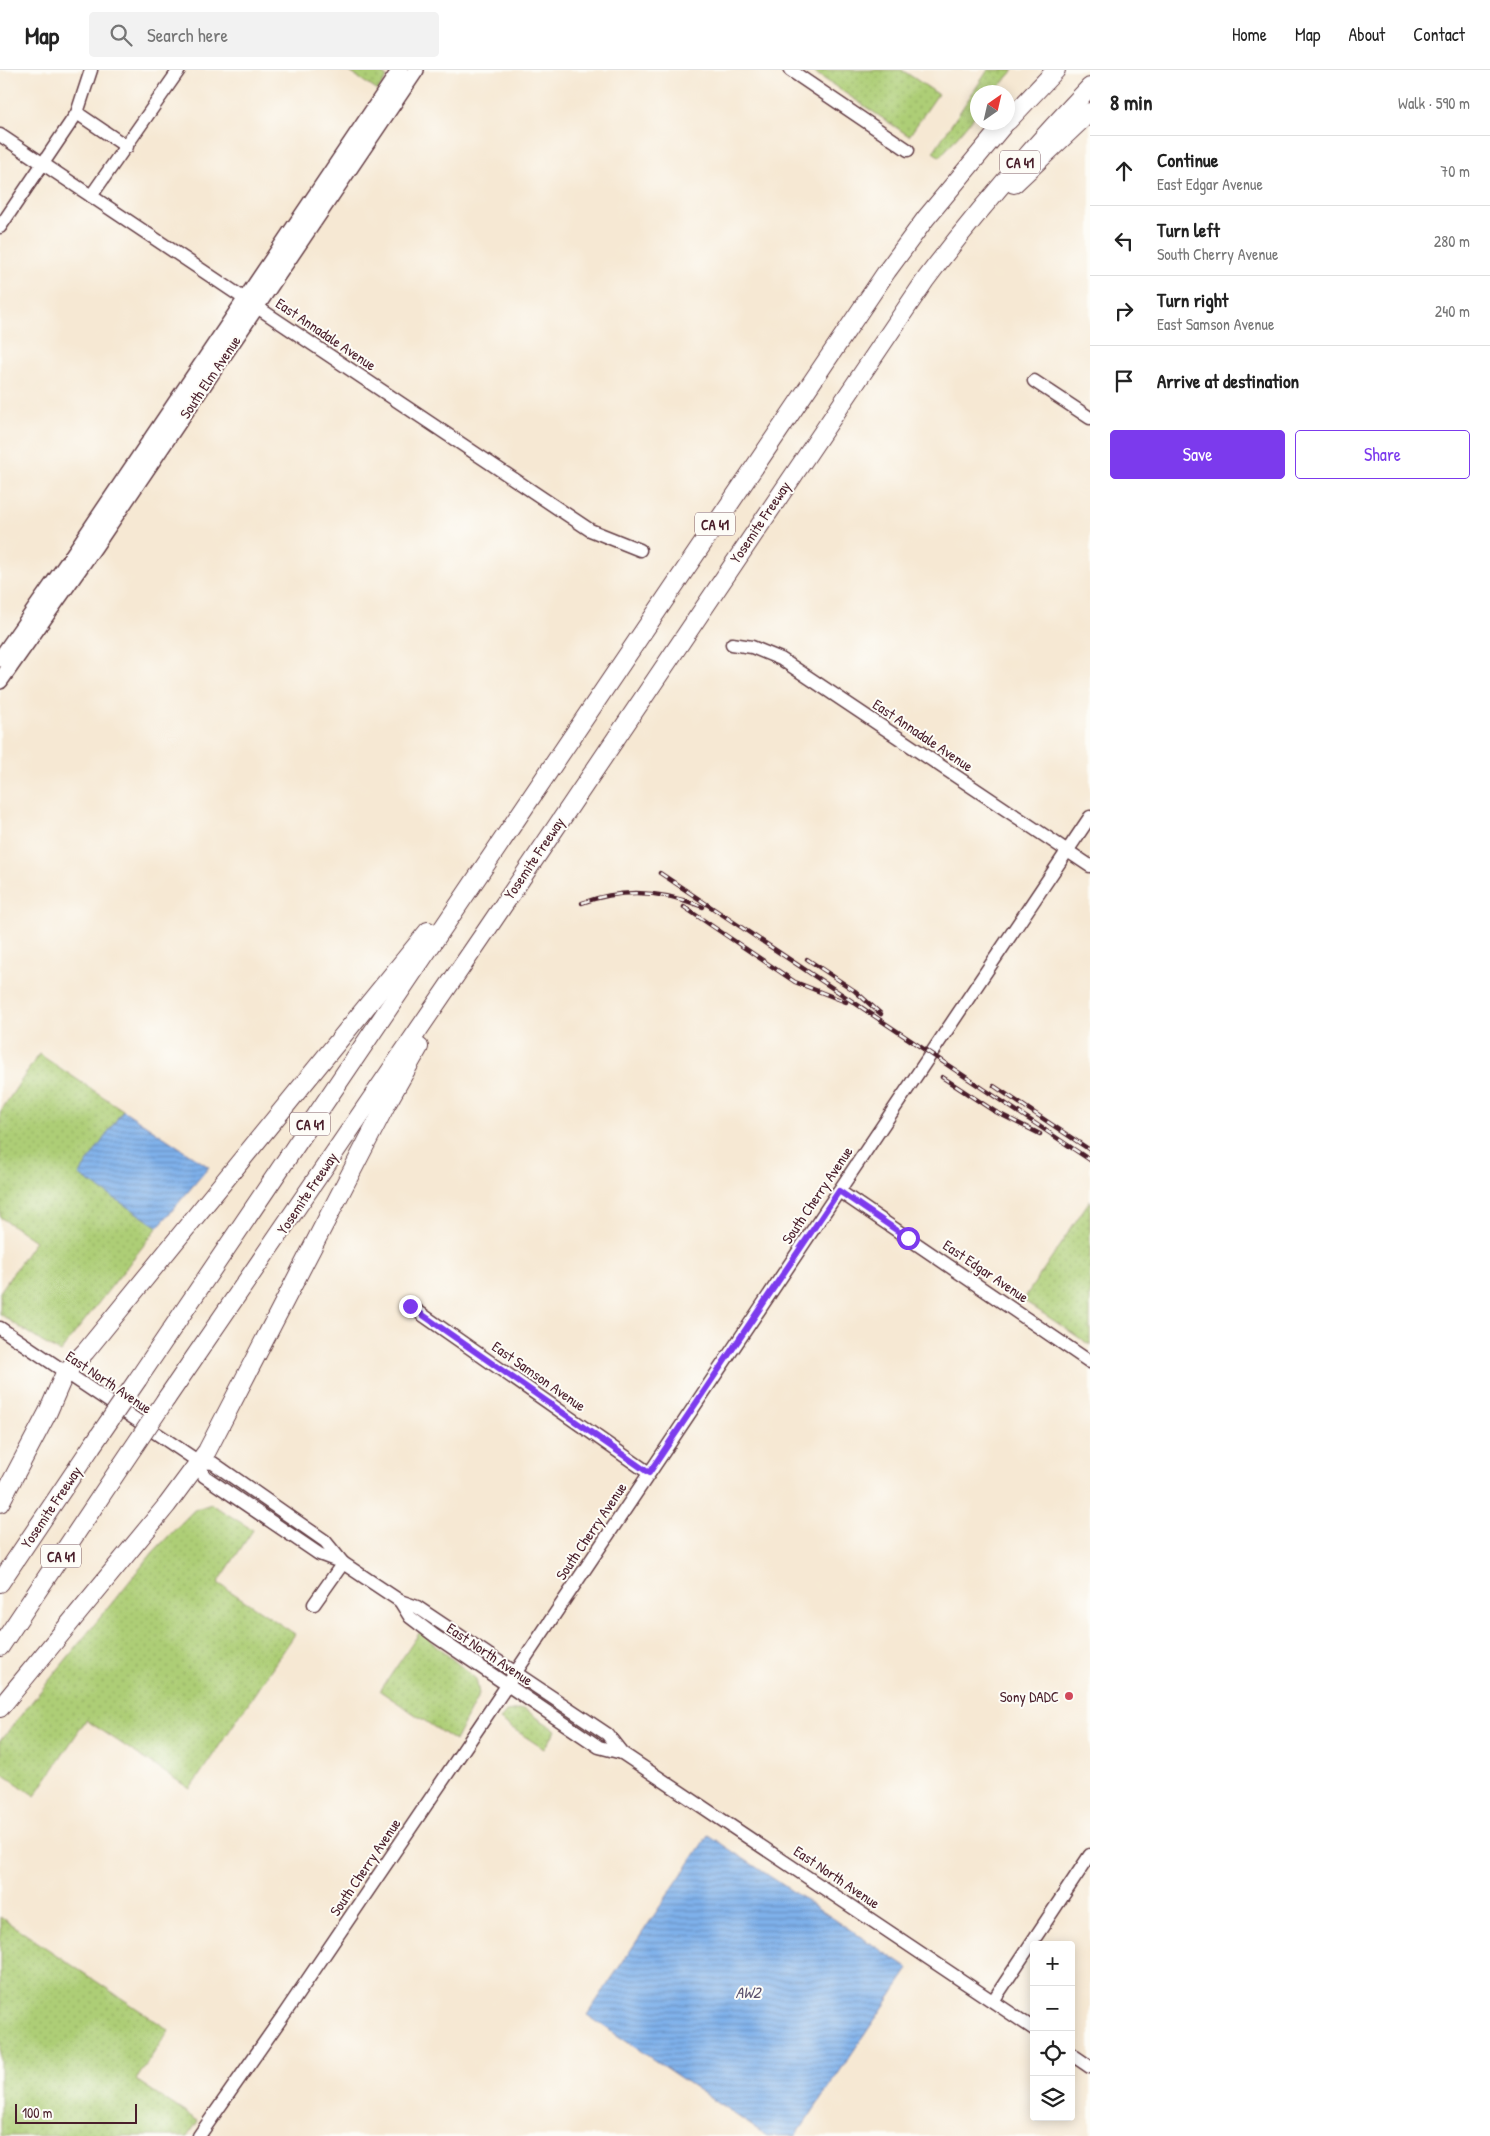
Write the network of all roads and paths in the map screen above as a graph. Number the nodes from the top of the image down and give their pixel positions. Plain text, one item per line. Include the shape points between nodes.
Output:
1 (91, 70) edge
2 (179, 70) edge
3 (400, 70) edge
4 (416, 70) edge
5 (790, 70) edge
6 (1046, 70) edge
7 (1056, 70) edge
8 (1090, 87) edge
9 (1015, 110) edge
10 (1090, 112) edge
11 (77, 113) junction
12 (1015, 113) edge
13 (999, 130) edge
14 (0, 135) edge
15 (126, 147) junction
16 (908, 150) dead end
17 (42, 163) junction
18 (91, 196) junction
19 (0, 227) edge
20 (954, 242) junction
21 (251, 303) junction
22 (1034, 381) dead end
23 (1090, 418) edge
24 (640, 550) dead end
25 (732, 644) dead end
26 (0, 659) edge
27 (0, 681) edge
28 (1090, 817) edge
29 (1067, 850) junction
30 (1090, 866) edge
31 (482, 868) junction
32 (488, 928) junction
33 (839, 1191) junction
34 (410, 1306) dead end
35 (0, 1328) edge
36 (1090, 1362) edge
37 (65, 1373) junction
38 (199, 1462) junction
39 (649, 1473) junction
40 (0, 1503) edge
41 (342, 1562) junction
42 (0, 1583) edge
43 (400, 1601) junction
44 (314, 1604) dead end
45 (0, 1647) edge
46 (515, 1673) junction
47 (507, 1685) junction
48 (0, 1708) edge
49 (622, 1753) junction
50 (1090, 1855) edge
51 (993, 2001) junction
52 (1030, 2026) edge
53 (1075, 2057) edge
54 (1090, 2066) edge
55 (199, 2136) edge

1 - 11 street
2 - 15 street
3 - 21 main road, South Elm Avenue
4 - 21 main road, South Elm Avenue
5 - 16 street
6 - 9 highway
7 - 12 highway, Yosemite Freeway / CA 41
8 - 20 highway, Yosemite Freeway / CA 41 via 1030,151
10 - 20 highway
11 - 15 street
11 - 17 street
13 - 31 highway, Yosemite Freeway / CA 41 via 887,270
14 - 17 street, East Annadale Avenue
15 - 18 street
17 - 18 street, East Annadale Avenue
17 - 19 street
18 - 21 street, East Annadale Avenue
20 - 32 highway, Yosemite Freeway / CA 41 via 898,318
21 - 24 street, East Annadale Avenue via 590,530
21 - 26 main road, South Elm Avenue
21 - 27 main road, South Elm Avenue via 95,546
22 - 23 street
25 - 29 street, East Annadale Avenue via 752,647 781,660
28 - 29 street, South Cherry Avenue
29 - 30 street, East Annadale Avenue
29 - 33 street, South Cherry Avenue
31 - 37 highway
31 - 42 highway, Yosemite Freeway / CA 41, bridge
32 - 38 highway via 386,1105
32 - 45 highway, Yosemite Freeway / CA 41, bridge
33 - 36 street, East Edgar Avenue
33 - 39 street, South Cherry Avenue
34 - 39 street, East Samson Avenue
35 - 37 street, East North Avenue
37 - 38 street, East North Avenue
37 - 40 highway
38 - 41 street, East North Avenue via 204,1476 318,1554
38 - 48 highway
39 - 46 street, South Cherry Avenue
41 - 43 street, East North Avenue
41 - 44 street
43 - 46 street, East North Avenue via 417,1607
43 - 47 street, East North Avenue via 410,1617
46 - 47 street, South Cherry Avenue
46 - 49 street, East North Avenue via 607,1734
47 - 49 street, East North Avenue via 599,1747
47 - 55 street, South Cherry Avenue
49 - 51 street, East North Avenue
50 - 51 street
51 - 52 street, East North Avenue
53 - 54 street

